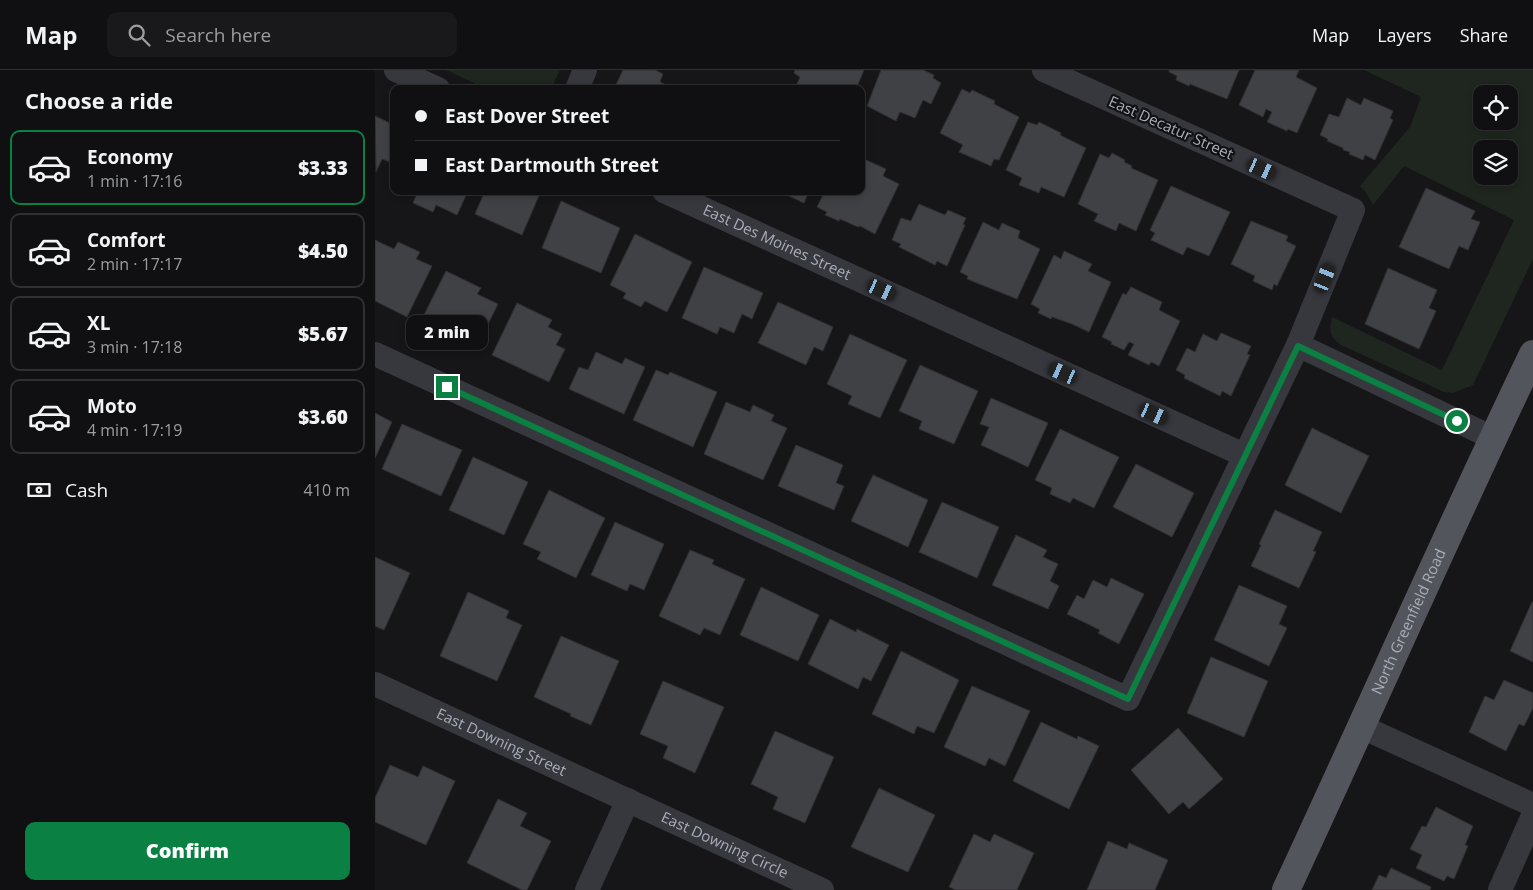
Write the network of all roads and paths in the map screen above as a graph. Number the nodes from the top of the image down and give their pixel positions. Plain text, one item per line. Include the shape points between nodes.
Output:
1 (396, 70) edge
2 (585, 70) edge
3 (1044, 70) edge
4 (429, 85) edge
5 (579, 85) edge
6 (673, 195) edge
7 (1298, 346) junction
8 (375, 354) edge
9 (1533, 354) edge
10 (1493, 438) junction
11 (1244, 455) junction
12 (375, 684) edge
13 (1362, 727) junction
14 (628, 800) junction
15 (1533, 805) edge
16 (1533, 816) edge
17 (587, 890) edge
18 (822, 890) edge
19 (1286, 890) edge
20 (1500, 890) edge

1 - 4 street
2 - 5 street
3 - 7 street, East Decatur Street via 1353,210
6 - 11 street, East Des Moines Street
7 - 10 street
7 - 11 street
8 - 11 street via 1128,699
9 - 10 main road, North Greenfield Road
10 - 13 main road, North Greenfield Road
12 - 14 street, East Downing Street
13 - 15 street
13 - 19 main road, North Greenfield Road
14 - 17 street
14 - 18 street, East Downing Circle
16 - 20 street

